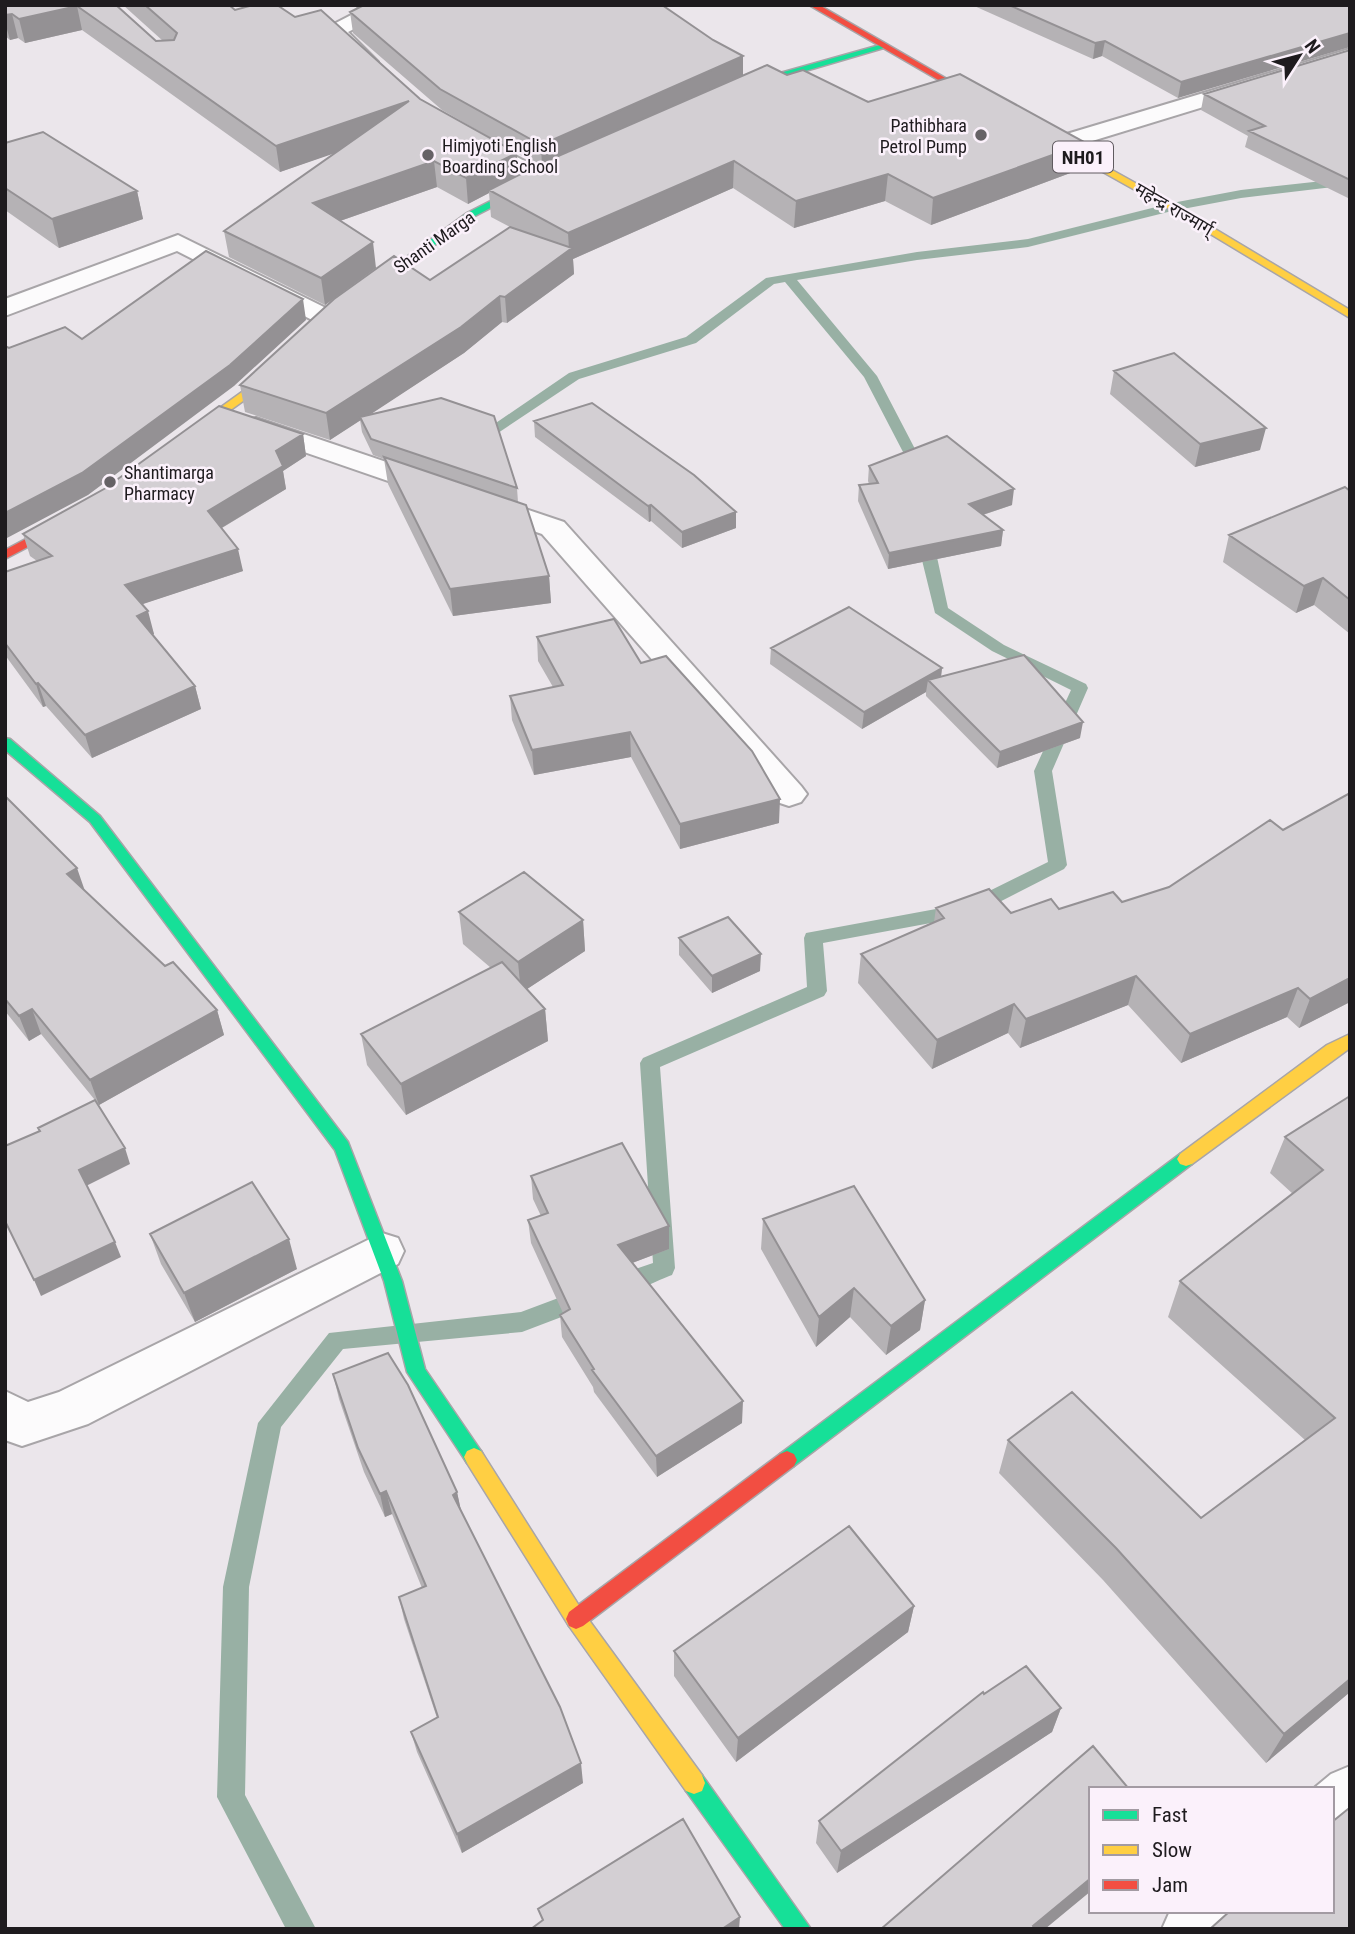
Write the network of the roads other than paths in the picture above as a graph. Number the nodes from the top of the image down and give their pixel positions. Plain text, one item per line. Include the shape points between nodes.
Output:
1 (368, 5) edge
2 (813, 5) edge
3 (883, 47) junction
4 (1350, 55) edge
5 (385, 76) edge
6 (721, 98) edge
7 (1000, 111) edge
8 (1023, 124) edge
9 (456, 131) edge
10 (1058, 144) junction
11 (547, 177) joint
12 (5, 308) edge
13 (333, 314) joint
14 (1350, 315) edge
15 (296, 346) edge
16 (217, 413) junction
17 (164, 454) edge
18 (88, 510) edge
19 (5, 555) edge
20 (5, 742) edge
21 (789, 794) dead end
22 (1350, 1040) edge
23 (387, 1266) junction
24 (5, 1412) edge
25 (576, 1619) junction
26 (1350, 1793) edge
27 (1334, 1806) edge
28 (1209, 1913) edge
29 (799, 1929) edge
30 (1191, 1929) edge

1 - 5 street via 369,14 335,31
2 - 3 main road
3 - 6 main road via 758,82
3 - 7 main road
4 - 10 street
8 - 10 main road, महेन्द्र राज्मार्ग् / NH01
9 - 11 street
10 - 14 main road, महेन्द्र राज्मार्ग् / NH01 via 1172,206
11 - 13 main road, Shanti Marga via 470,215
12 - 13 street via 178,242
15 - 16 main road via 246,394
16 - 17 main road
16 - 21 street via 553,528
18 - 19 main road
20 - 23 main road via 95,819 342,1147
22 - 25 main road
23 - 24 street via 71,1409 22,1425
23 - 25 main road via 416,1373 445,1411
25 - 29 main road
26 - 27 street
28 - 30 street

